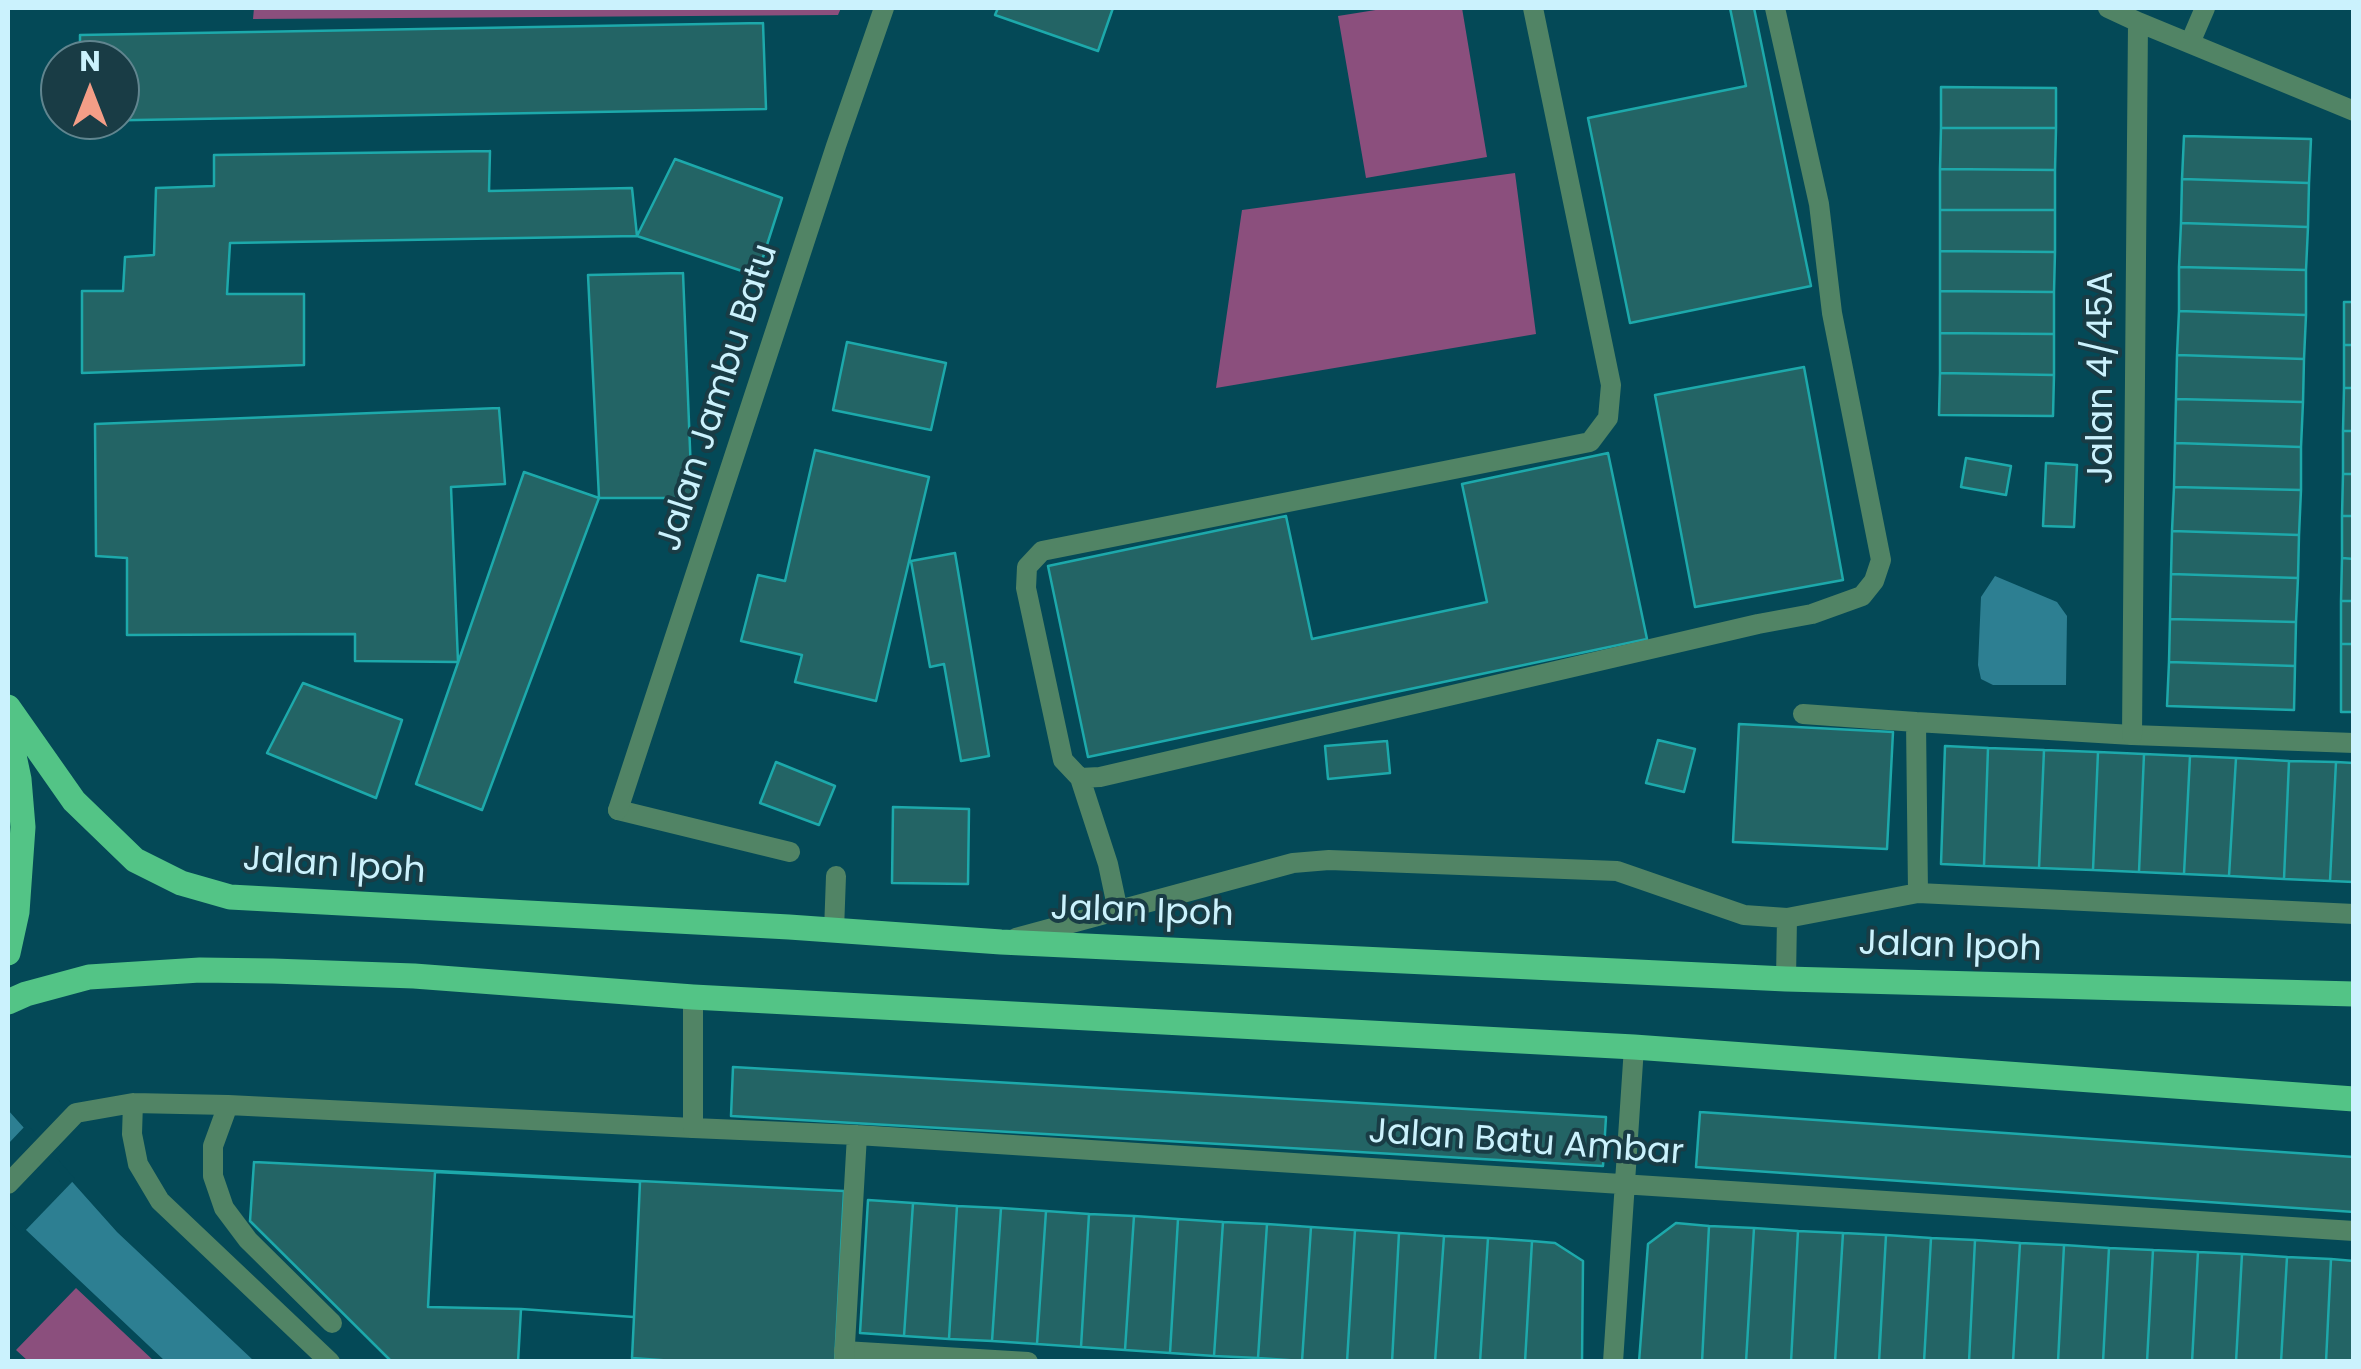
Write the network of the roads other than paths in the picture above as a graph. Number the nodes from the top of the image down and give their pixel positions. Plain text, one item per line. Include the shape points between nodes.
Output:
1 (884, 8) edge
2 (1533, 8) edge
3 (1774, 8) edge
4 (2108, 8) edge
5 (2204, 8) edge
6 (2138, 22) junction
7 (2190, 43) junction
8 (2354, 111) edge
9 (8, 707) edge
10 (1803, 714) dead end
11 (1916, 722) junction
12 (8, 726) edge
13 (2132, 735) junction
14 (2354, 743) edge
15 (1080, 778) junction
16 (790, 852) dead end
17 (836, 876) dead end
18 (1918, 893) junction
19 (1118, 911) junction
20 (2354, 914) edge
21 (1787, 918) junction
22 (834, 931) junction
23 (1001, 942) junction
24 (8, 953) edge
25 (1786, 978) junction
26 (2354, 994) edge
27 (693, 998) junction
28 (8, 1002) edge
29 (1634, 1048) junction
30 (2354, 1099) edge
31 (133, 1103) junction
32 (228, 1105) junction
33 (693, 1128) junction
34 (858, 1135) junction
35 (1624, 1183) junction
36 (8, 1184) edge
37 (2354, 1231) edge
38 (332, 1323) dead end
39 (844, 1356) edge
40 (330, 1362) edge
41 (1028, 1362) edge
42 (1613, 1362) edge

1 - 16 street, Jalan Jambu Batu via 618,810
2 - 15 street via 1611,385 1608,418 1590,442 1042,551 1027,567 1026,588 1063,760
3 - 15 street via 1819,204 1832,312 1880,560 1862,596 1812,614
4 - 6 street
5 - 7 street
6 - 7 street
6 - 13 street, Jalan 4/45A
7 - 8 street
9 - 22 main road, Jalan Ipoh via 74,801 135,860 230,897
10 - 11 street
11 - 13 street
11 - 18 street
12 - 24 main road via 23,827
13 - 14 street
15 - 19 street
17 - 22 street
18 - 20 street
18 - 21 street
19 - 21 street via 1294,863 1329,860 1617,871 1744,915
19 - 23 street
21 - 25 street
22 - 23 main road, Jalan Ipoh
23 - 25 main road, Jalan Ipoh
25 - 26 main road, Jalan Ipoh
27 - 28 main road via 414,976 200,970 89,977
27 - 29 main road
27 - 33 street
29 - 30 main road
29 - 35 street
31 - 32 street, Jalan Batu Ambar
31 - 36 street, Jalan Batu Ambar via 76,1113
31 - 40 street via 138,1164 160,1201
32 - 33 street, Jalan Batu Ambar
32 - 38 street via 213,1146 213,1176 224,1208
33 - 34 street, Jalan Batu Ambar
34 - 35 street, Jalan Batu Ambar
34 - 39 street
35 - 37 street, Jalan Batu Ambar
35 - 42 street
39 - 41 street

